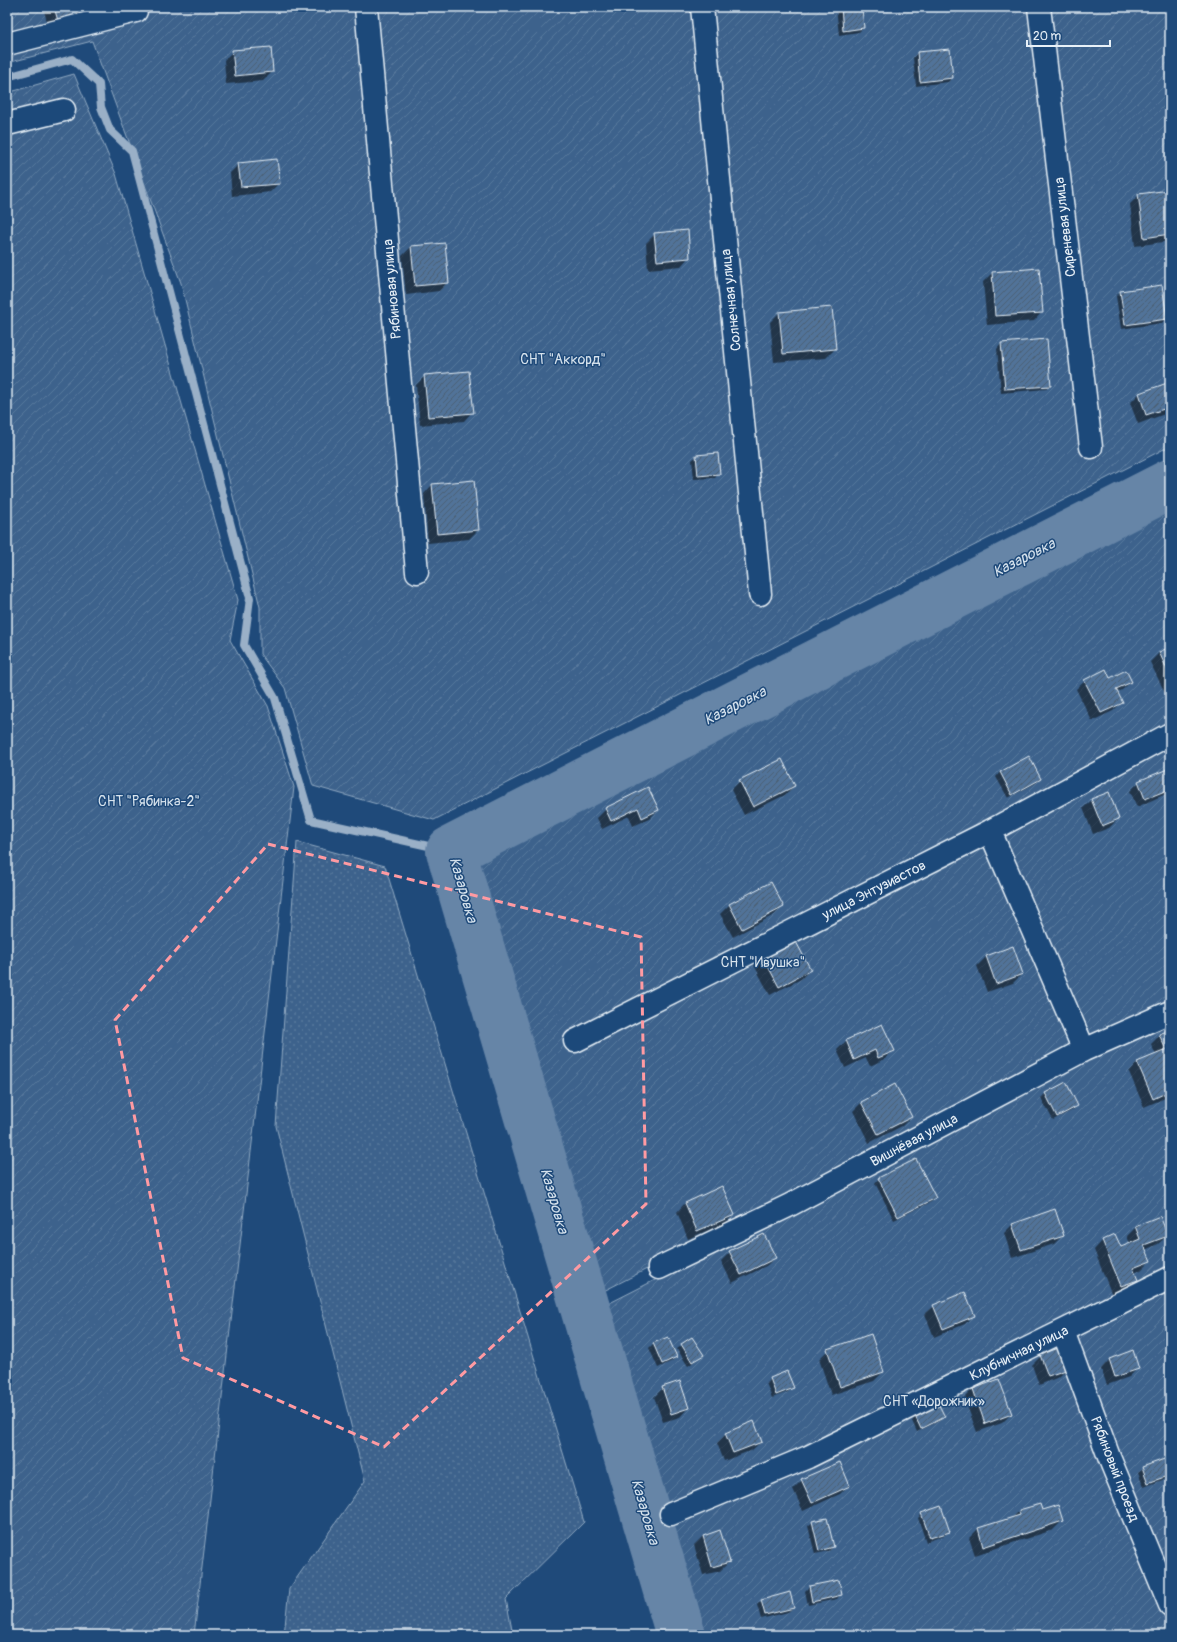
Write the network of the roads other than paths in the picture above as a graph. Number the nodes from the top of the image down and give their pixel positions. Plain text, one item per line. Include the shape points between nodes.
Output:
1 (136, 7) edge
2 (366, 7) edge
3 (702, 7) edge
4 (1039, 7) edge
5 (7, 44) edge
6 (64, 110) dead end
7 (7, 124) edge
8 (1091, 447) dead end
9 (417, 572) dead end
10 (760, 594) dead end
11 (1170, 734) edge
12 (990, 831) junction
13 (1170, 1012) edge
14 (575, 1041) dead end
15 (1084, 1050) junction
16 (659, 1268) dead end
17 (1170, 1278) edge
18 (1063, 1331) junction
19 (671, 1514) dead end
20 (1170, 1605) edge

1 - 5 street via 136,11
2 - 9 street, Рябиновая улица
3 - 10 street, Солнечная улица
4 - 8 street, Сиреневая улица
6 - 7 street
11 - 12 street, улица Энтузиастов
12 - 14 street, улица Энтузиастов
12 - 15 street
13 - 15 street, Вишнёвая улица
15 - 16 street, Вишнёвая улица via 788,1206
17 - 18 street, Клубничная улица
18 - 19 street, Клубничная улица via 808,1457
18 - 20 street, Рябиновый проезд via 1109,1457

